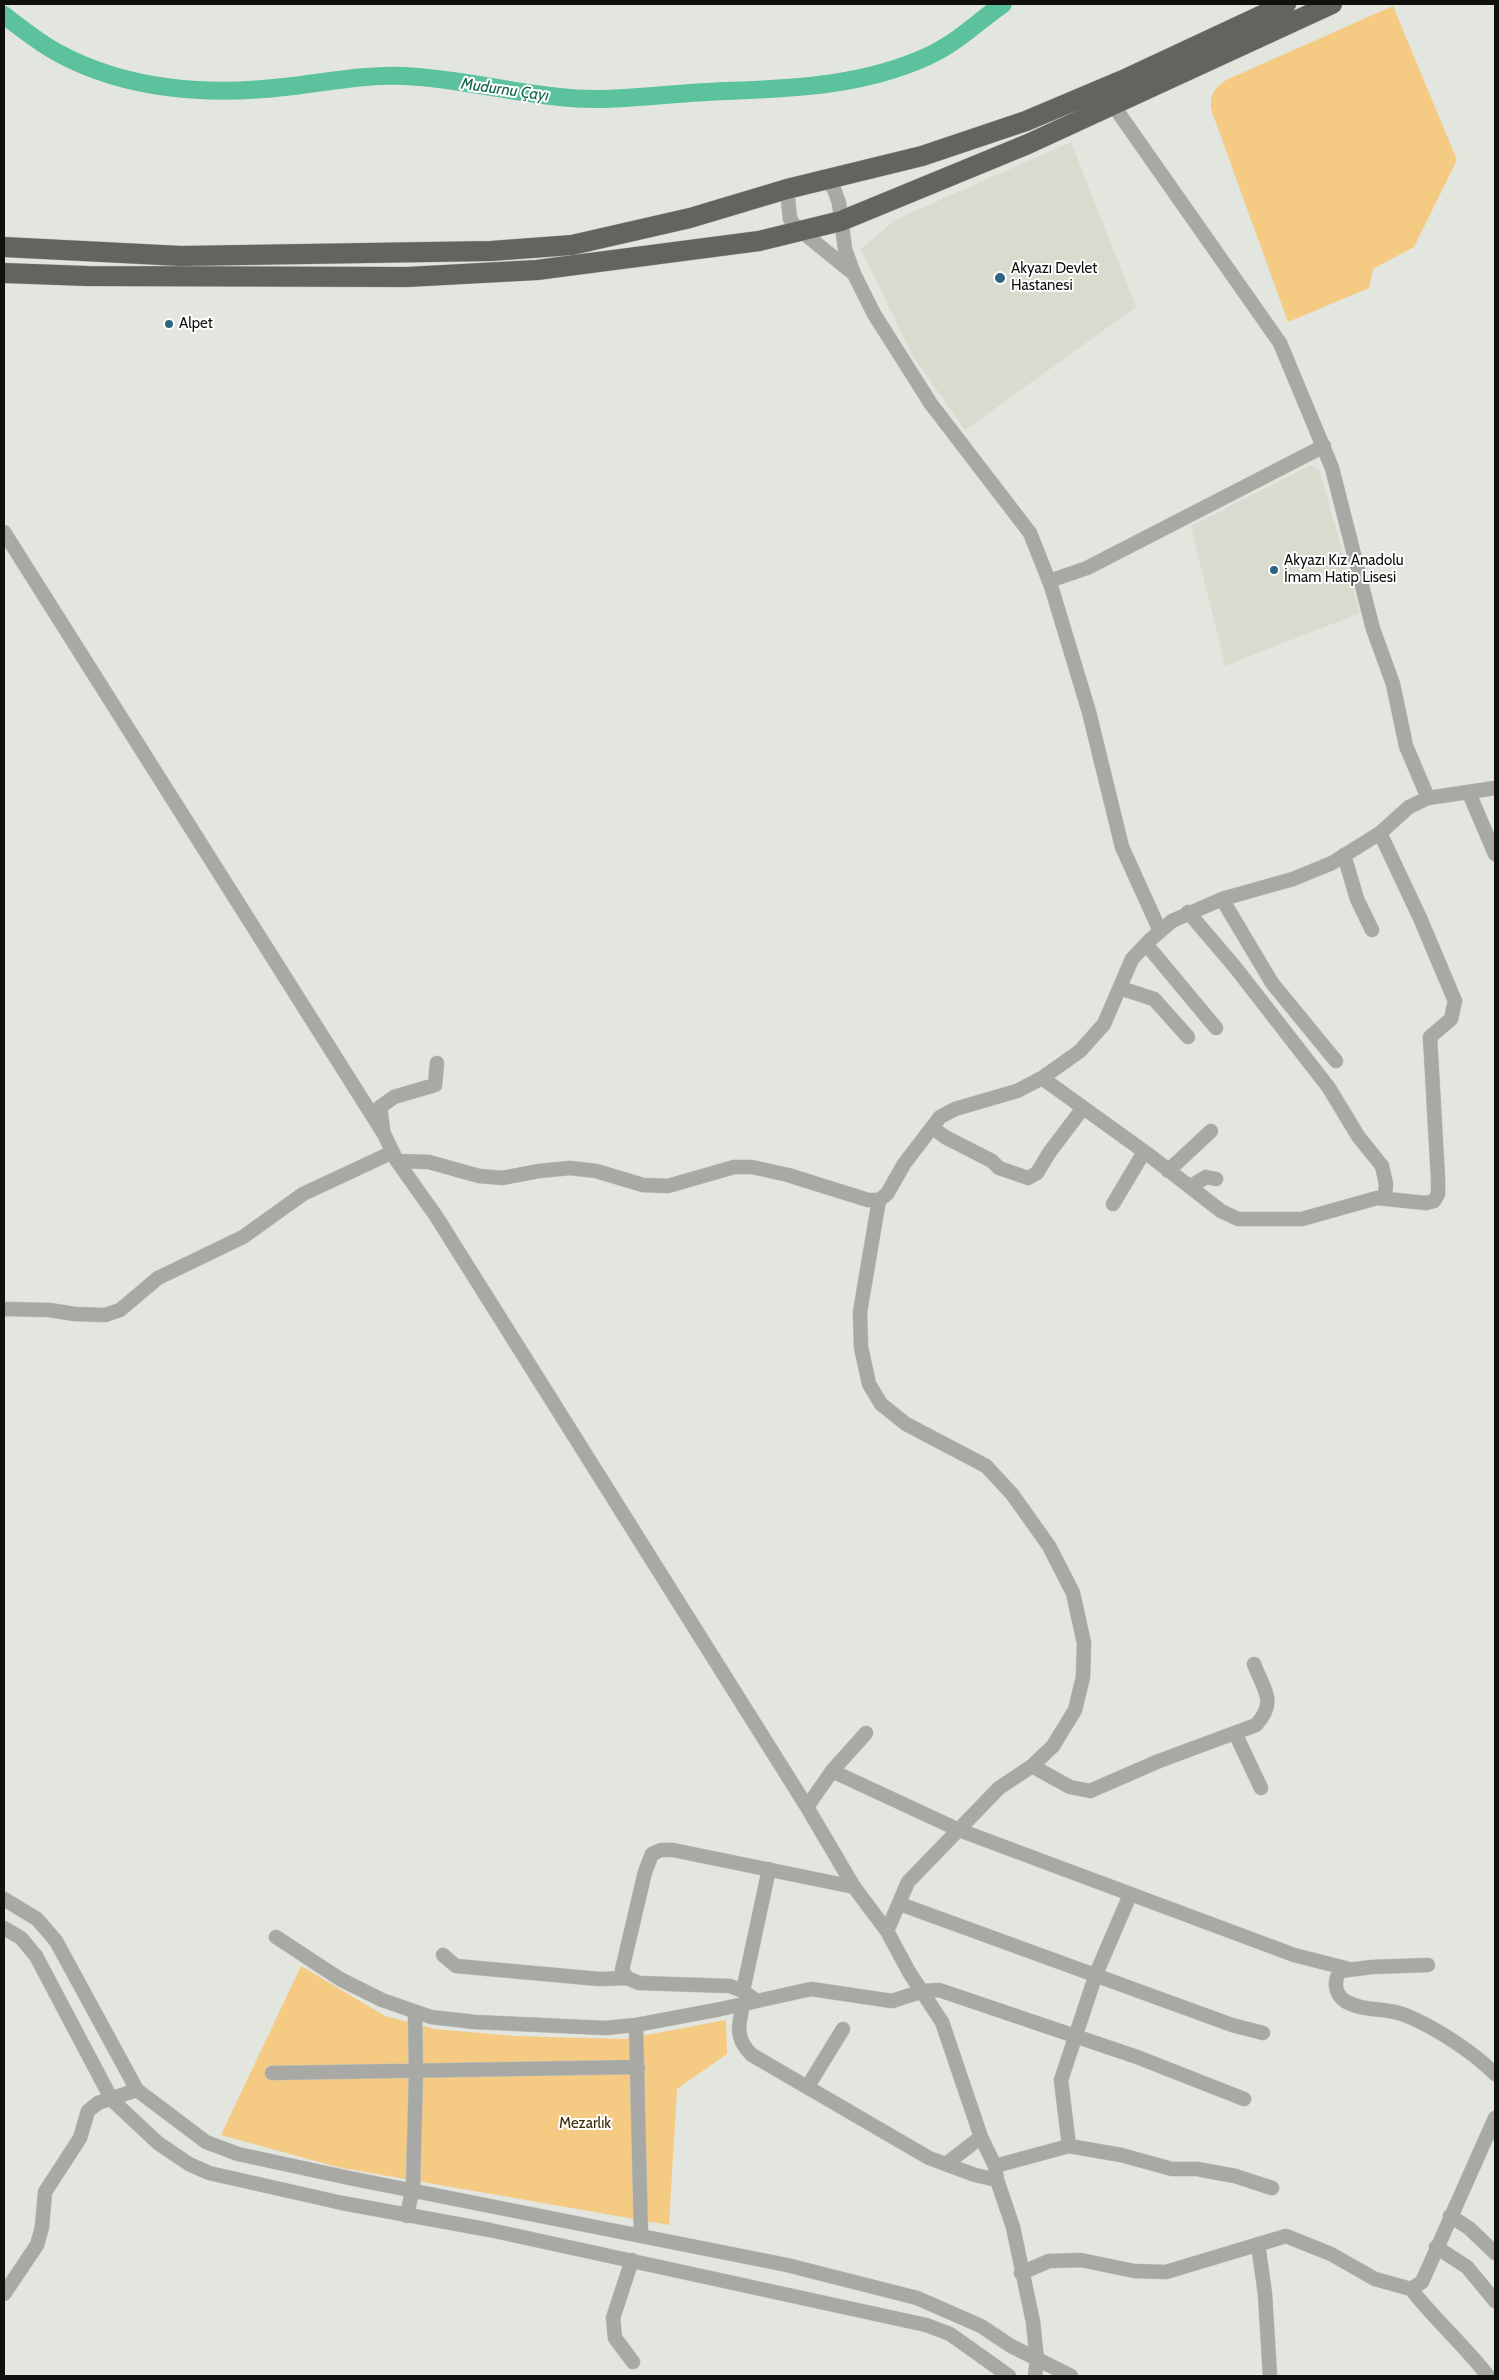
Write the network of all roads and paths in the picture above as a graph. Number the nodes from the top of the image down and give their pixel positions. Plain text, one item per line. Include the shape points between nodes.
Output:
1 (1286, 4) edge
2 (1332, 4) edge
3 (1112, 105) junction
4 (826, 179) junction
5 (788, 189) junction
6 (841, 222) junction
7 (802, 232) junction
8 (4, 247) edge
9 (4, 273) edge
10 (854, 274) junction
11 (1324, 446) junction
12 (4, 532) edge
13 (1049, 582) junction
14 (1495, 788) edge
15 (1470, 793) junction
16 (1428, 798) junction
17 (1380, 833) junction
18 (1495, 854) edge
19 (1344, 855) junction
20 (1222, 899) junction
21 (1188, 912) junction
22 (1372, 930) dead end
23 (1160, 931) junction
24 (1146, 944) junction
25 (1120, 988) junction
26 (1216, 1028) dead end
27 (1188, 1037) dead end
28 (1336, 1061) dead end
29 (437, 1063) dead end
30 (1042, 1078) junction
31 (1083, 1108) junction
32 (933, 1128) junction
33 (1211, 1131) dead end
34 (384, 1134) junction
35 (1144, 1152) junction
36 (395, 1156) junction
37 (1168, 1171) junction
38 (1216, 1179) dead end
39 (1191, 1186) junction
40 (1385, 1198) junction
41 (878, 1200) junction
42 (1113, 1204) dead end
43 (4, 1309) edge
44 (1254, 1664) dead end
45 (866, 1733) dead end
46 (1235, 1733) junction
47 (1032, 1766) junction
48 (832, 1771) junction
49 (1261, 1788) dead end
50 (807, 1807) junction
51 (959, 1830) junction
52 (769, 1869) junction
53 (854, 1887) junction
54 (1130, 1895) junction
55 (4, 1899) edge
56 (900, 1904) junction
57 (4, 1928) edge
58 (887, 1931) junction
59 (276, 1937) dead end
60 (443, 1955) dead end
61 (1428, 1965) dead end
62 (1349, 1970) junction
63 (1096, 1974) junction
64 (627, 1978) junction
65 (923, 1991) junction
66 (747, 1998) junction
67 (415, 2012) junction
68 (636, 2025) junction
69 (843, 2029) dead end
70 (1263, 2033) dead end
71 (1074, 2035) junction
72 (638, 2067) junction
73 (416, 2072) junction
74 (272, 2073) dead end
75 (1495, 2074) edge
76 (808, 2086) junction
77 (136, 2090) junction
78 (1244, 2099) dead end
79 (112, 2100) junction
80 (1495, 2118) edge
81 (981, 2137) junction
82 (1069, 2146) junction
83 (946, 2164) junction
84 (996, 2173) junction
85 (1272, 2188) dead end
86 (412, 2190) junction
87 (407, 2216) junction
88 (1450, 2216) junction
89 (640, 2236) junction
90 (1258, 2244) junction
91 (1436, 2247) junction
92 (1495, 2253) edge
93 (632, 2260) junction
94 (1021, 2273) junction
95 (1411, 2289) junction
96 (4, 2294) edge
97 (1495, 2301) edge
98 (633, 2362) dead end
99 (1036, 2369) edge
100 (1495, 2372) edge
101 (1009, 2376) edge
102 (1071, 2376) edge
103 (1270, 2376) edge
104 (1489, 2376) edge

1 - 4 highway via 1026,121 922,156
2 - 3 highway
3 - 6 highway via 1028,144
3 - 11 street via 1280,343
4 - 5 highway
4 - 6 street via 839,203
5 - 7 street via 790,219
5 - 8 highway via 690,218 572,245 491,251 182,256
6 - 7 highway
6 - 10 street via 845,249
7 - 9 highway via 758,241 536,270 407,277
7 - 10 street
10 - 13 street via 874,314 931,404 1030,533
11 - 13 street via 1087,568
11 - 16 street via 1373,629 1392,684 1406,746
12 - 34 street
13 - 23 street via 1089,712 1122,846
14 - 15 street
15 - 16 street
15 - 18 street
16 - 17 street via 1409,807
17 - 19 street
17 - 40 street via 1455,1001 1451,1020 1430,1037 1438,1194 1434,1200 1426,1202
19 - 20 street via 1293,879
19 - 22 street via 1357,899
20 - 21 street
20 - 28 street via 1272,983
21 - 23 street
21 - 40 street via 1329,1088 1358,1136 1382,1166
23 - 24 street
24 - 25 street via 1132,959
24 - 26 street
25 - 27 street via 1154,999
25 - 30 street via 1104,1024 1080,1051
29 - 34 street via 435,1085 394,1097 380,1107
30 - 31 street
30 - 32 street via 1017,1091 955,1109 940,1117
31 - 32 street via 1037,1173 1028,1178 999,1168
31 - 35 street
32 - 41 street via 904,1164 887,1194
33 - 37 street
34 - 36 street
35 - 37 street
35 - 42 street
36 - 41 street via 479,1176 502,1178 570,1168 596,1170 643,1185 668,1186 734,1167 752,1167 868,1200
36 - 43 street via 303,1194 243,1237 158,1278 120,1310 105,1315
36 - 50 street
37 - 39 street
38 - 39 street via 1206,1177
39 - 40 street via 1221,1212 1238,1219 1302,1219
41 - 47 street via 860,1312 861,1346 869,1384 881,1404 906,1424 986,1466 1012,1494 1049,1546 1073,1593 1084,1643 1083,1677 1075,1710 1053,1746
44 - 46 street via 1268,1693 1267,1707 1256,1725
45 - 48 street
46 - 47 street via 1159,1760 1090,1791 1070,1787
46 - 49 street
47 - 51 street via 999,1788
48 - 50 street
48 - 51 street
50 - 53 street
51 - 54 street
51 - 56 street via 908,1882
52 - 53 street
52 - 64 street via 673,1850 652,1854 622,1970
52 - 66 street
53 - 58 street
54 - 62 street via 1294,1955
54 - 63 street
55 - 77 street via 37,1919 56,1941
56 - 58 street
56 - 63 street
57 - 79 street via 21,1938 36,1956
58 - 65 street
59 - 67 street via 340,1979
60 - 64 street via 456,1966 599,1979
61 - 62 street
62 - 75 street via 1340,1971 1334,1980 1336,1989 1345,2000 1367,2008 1404,2014 1481,2060
63 - 70 street via 1232,2025
63 - 71 street
64 - 66 street via 639,1983 730,1986
65 - 66 street via 892,2001 811,1989
65 - 71 street via 939,1990
65 - 81 street via 942,2022
66 - 68 street
66 - 76 street via 739,2035 742,2047
67 - 68 street via 475,2022 605,2028
67 - 73 street
68 - 72 street
69 - 76 street
71 - 78 street
71 - 82 street via 1062,2080
72 - 73 street
72 - 89 street
73 - 74 street
73 - 86 street
76 - 83 street via 929,2158
77 - 79 street
77 - 86 street via 206,2142 230,2151
79 - 87 street via 158,2143 209,2174
79 - 96 street via 98,2103 88,2111 80,2138 45,2192 37,2245
80 - 88 street
81 - 83 street
81 - 84 street
82 - 84 street
82 - 85 street via 1121,2154 1172,2168 1235,2176
83 - 84 street via 975,2175
84 - 94 street via 1014,2227
86 - 87 street
86 - 89 street
87 - 93 street
88 - 91 street
88 - 92 street via 1469,2228
89 - 99 street via 786,2265 917,2298 981,2326
90 - 94 street via 1166,2272 1134,2271 1081,2260 1050,2261
90 - 95 street via 1286,2236 1331,2254 1375,2279
90 - 103 street
91 - 95 street via 1422,2282
91 - 97 street via 1467,2267
93 - 98 street via 614,2318 615,2338
93 - 101 street via 926,2326 950,2334
94 - 99 street via 1033,2322
95 - 104 street via 1430,2314 1462,2344
99 - 102 street
100 - 104 street

